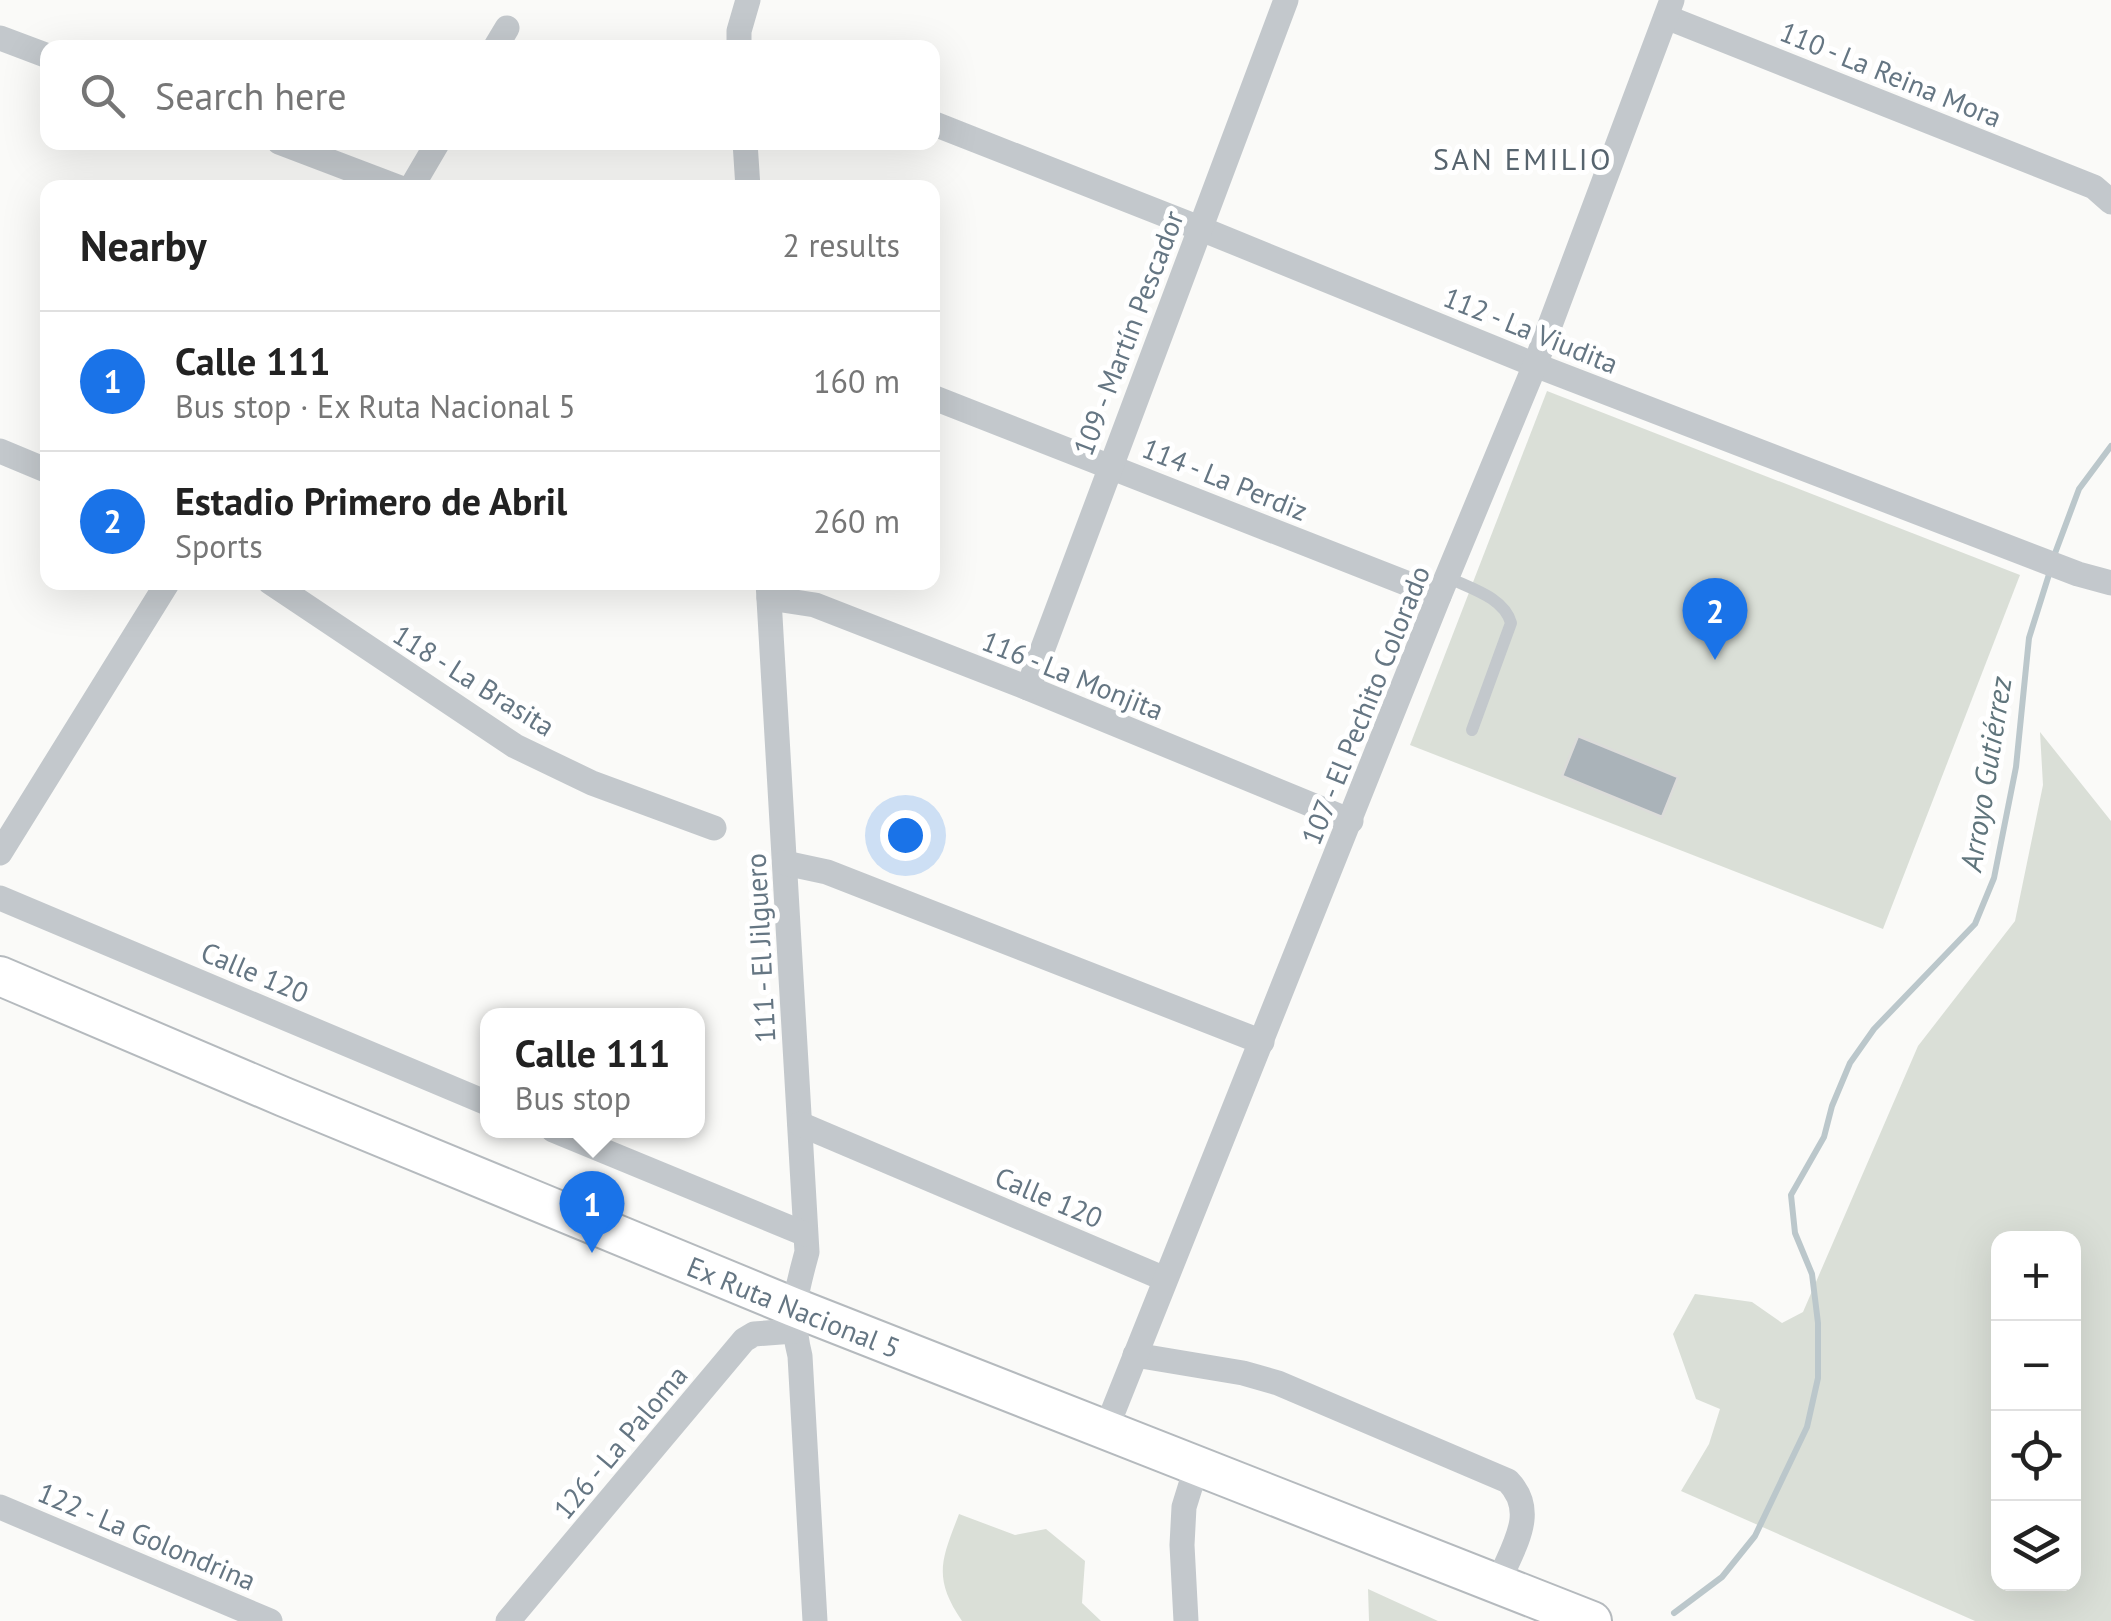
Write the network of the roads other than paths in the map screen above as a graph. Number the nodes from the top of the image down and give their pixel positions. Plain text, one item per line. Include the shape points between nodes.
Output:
1 (748, 0) edge
2 (1286, 0) edge
3 (1670, 4) edge
4 (0, 38) edge
5 (739, 40) edge
6 (40, 53) edge
7 (940, 126) edge
8 (300, 150) edge
9 (433, 150) edge
10 (746, 150) edge
11 (379, 180) edge
12 (416, 180) edge
13 (747, 180) edge
14 (2105, 192) edge
15 (1199, 228) junction
16 (1535, 365) junction
17 (940, 400) edge
18 (0, 451) edge
19 (1110, 466) junction
20 (40, 468) edge
21 (2111, 583) edge
22 (1443, 587) junction
23 (163, 590) edge
24 (282, 590) edge
25 (768, 590) edge
26 (1028, 688) junction
27 (1472, 730) dead end
28 (1351, 821) junction
29 (714, 828) dead end
30 (0, 853) edge
31 (785, 863) junction
32 (0, 898) edge
33 (0, 976) edge
34 (1262, 1042) junction
35 (480, 1099) edge
36 (800, 1124) junction
37 (573, 1138) edge
38 (805, 1234) junction
39 (1165, 1279) junction
40 (793, 1319) junction
41 (1135, 1355) junction
42 (1106, 1429) junction
43 (1197, 1465) junction
44 (0, 1507) edge
45 (1498, 1584) junction
46 (270, 1621) edge
47 (508, 1621) edge
48 (816, 1621) edge
49 (1186, 1621) edge
50 (1592, 1621) edge

1 - 5 street
2 - 15 street, 109 - Martín Pescador
3 - 14 street, 110 - La Reina Mora
3 - 16 street, 107 - El Pechito Colorado
4 - 6 street
7 - 15 street, 112 - La Viudita
8 - 11 street
9 - 12 street
10 - 13 street
15 - 16 street, 112 - La Viudita
15 - 19 street, 109 - Martín Pescador
16 - 21 street, 112 - La Viudita
16 - 22 street, 107 - El Pechito Colorado
17 - 19 street, 114 - La Perdiz
18 - 20 street
19 - 22 street, 114 - La Perdiz
19 - 26 street, 109 - Martín Pescador
22 - 27 lane via 1500,603 1511,622
22 - 28 street, 107 - El Pechito Colorado
23 - 30 street
24 - 29 street, 118 - La Brasita via 516,746 592,783
25 - 26 street, 116 - La Monjita
25 - 31 street, 111 - El Jilguero
26 - 28 street, 116 - La Monjita
28 - 34 street, 107 - El Pechito Colorado
31 - 34 street via 828,872
31 - 36 street, 111 - El Jilguero
32 - 35 street, Calle 120
33 - 40 main road, Ex Ruta Nacional 5
34 - 39 street, 107 - El Pechito Colorado
36 - 38 street, 111 - El Jilguero
36 - 39 street, Calle 120
37 - 38 street
38 - 40 street, 111 - El Jilguero
39 - 41 street, 107 - El Pechito Colorado
40 - 42 main road, Ex Ruta Nacional 5
40 - 47 street, 126 - La Paloma via 744,1340
40 - 48 street, 111 - El Jilguero
41 - 42 street, 107 - El Pechito Colorado
41 - 45 street via 1278,1383 1508,1480 1526,1512
42 - 43 main road, Ex Ruta Nacional 5
43 - 45 main road, Ex Ruta Nacional 5
43 - 49 street via 1184,1507
44 - 46 street, 122 - La Golondrina
45 - 50 main road, Ex Ruta Nacional 5

